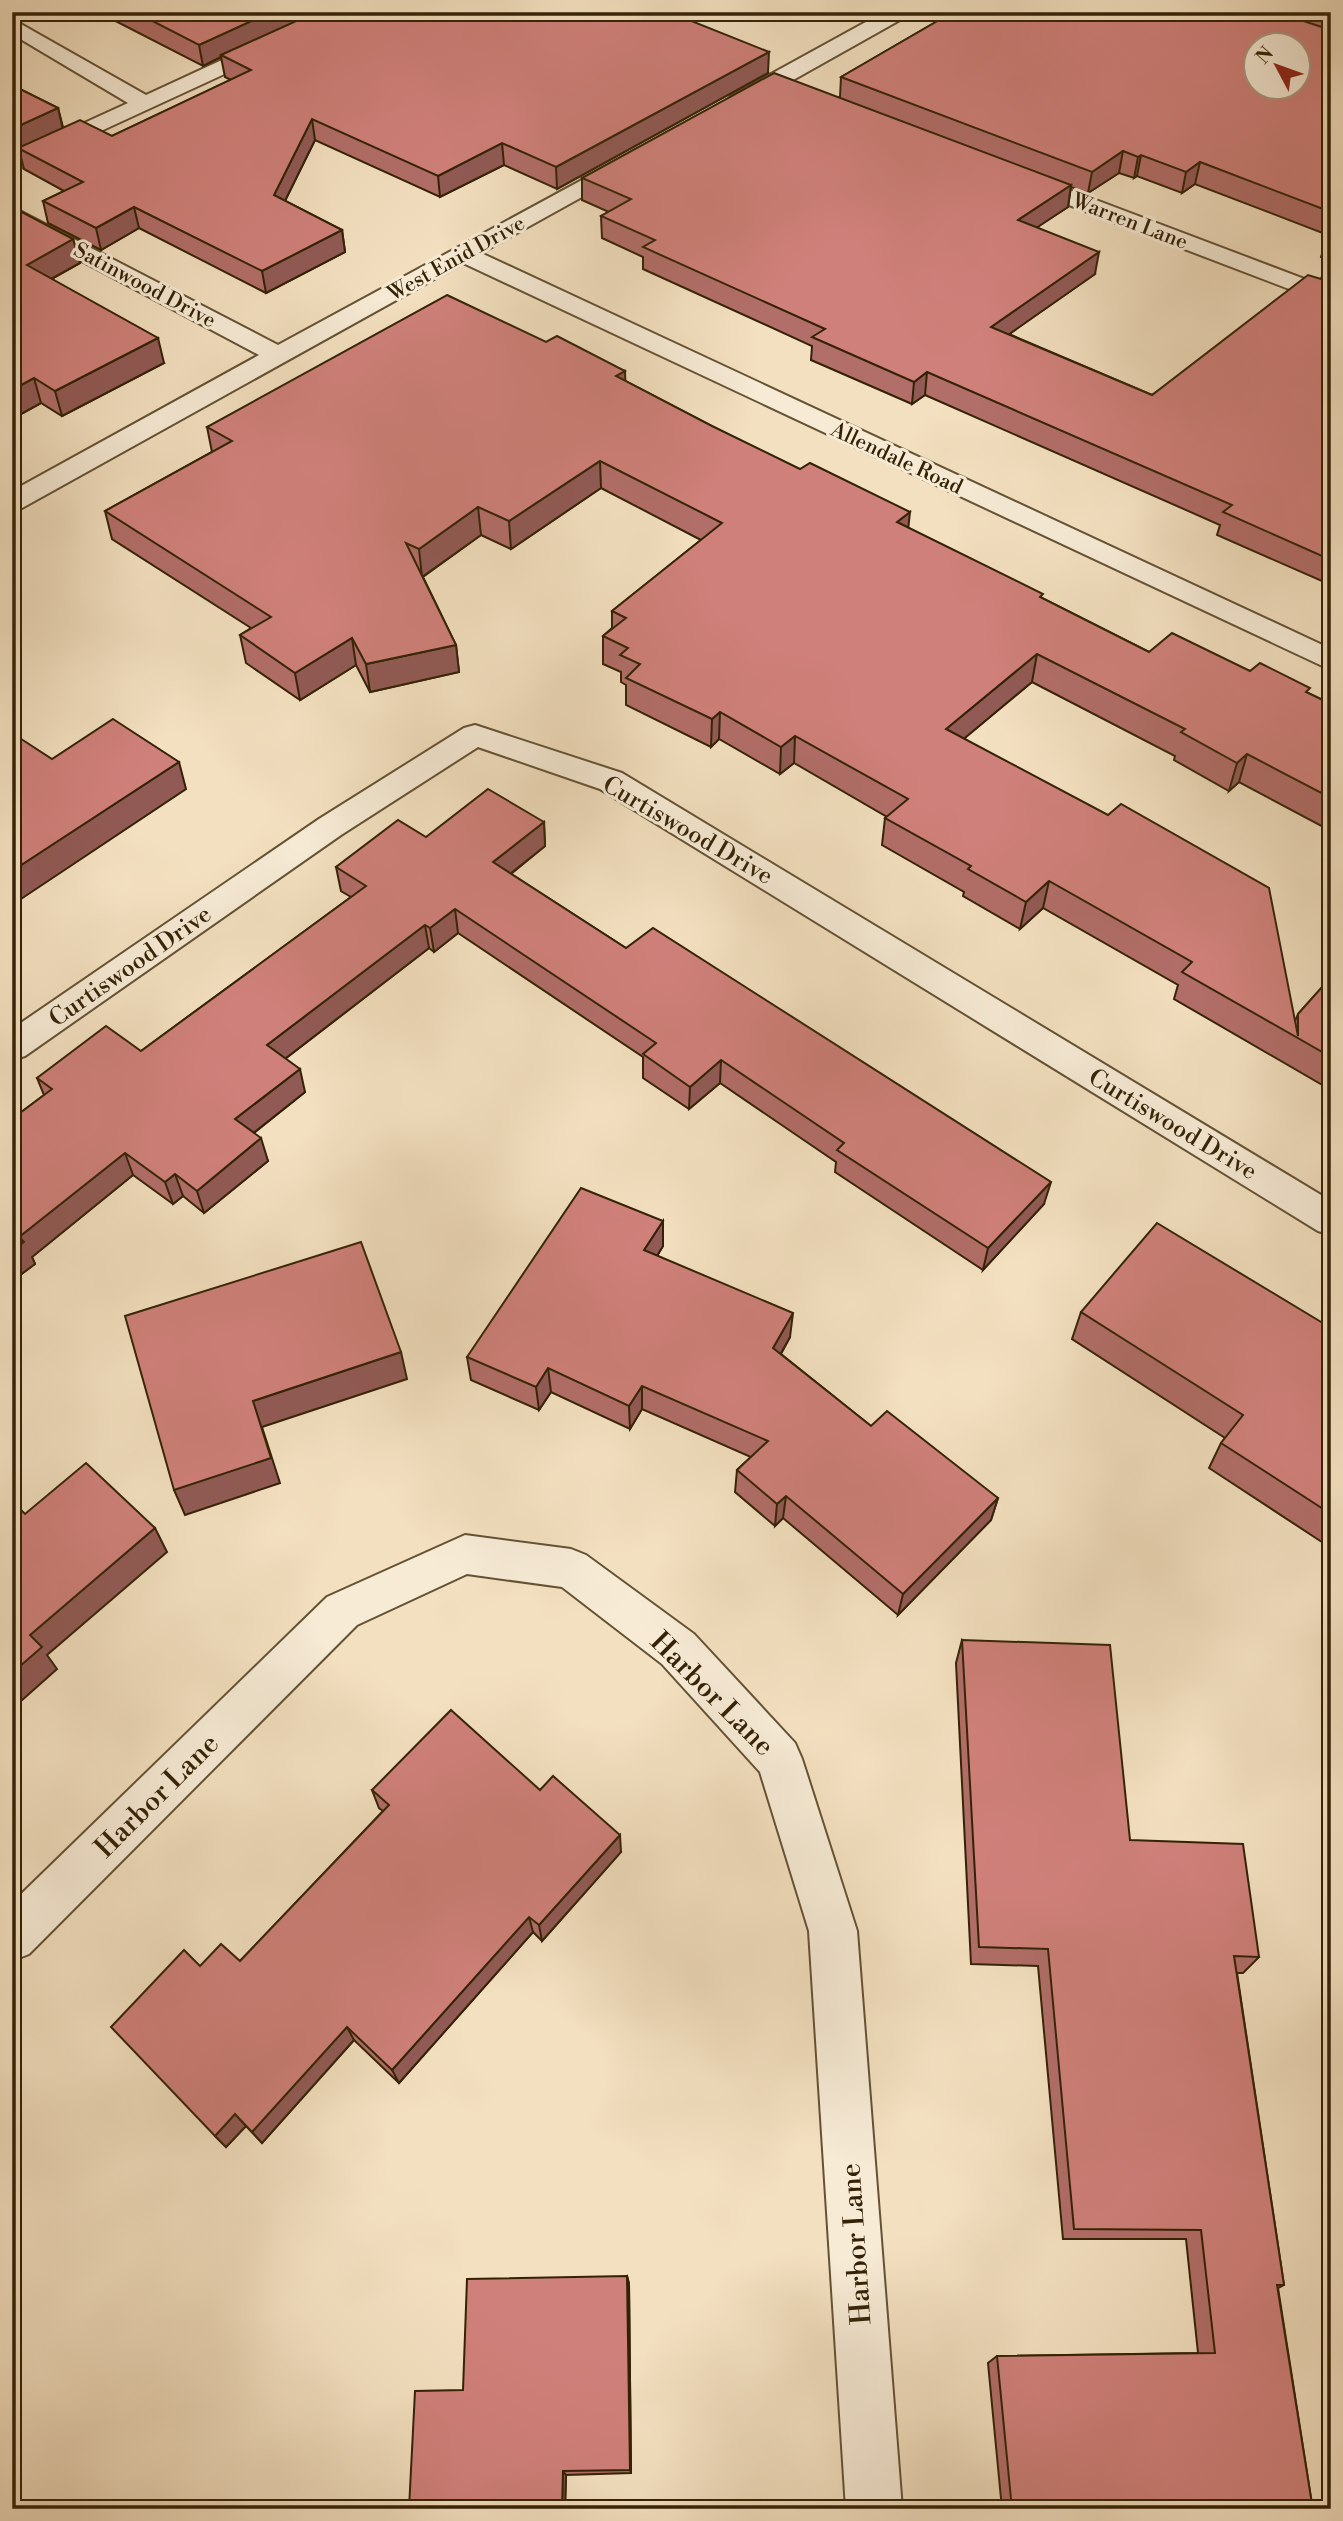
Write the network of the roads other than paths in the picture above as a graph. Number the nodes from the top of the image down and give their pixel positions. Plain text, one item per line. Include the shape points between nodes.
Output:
1 (343, 12) edge
2 (900, 12) edge
3 (12, 25) edge
4 (772, 83) junction
5 (798, 93) edge
6 (145, 104) junction
7 (724, 109) edge
8 (653, 148) edge
9 (12, 164) edge
10 (1006, 173) edge
11 (12, 214) edge
12 (464, 254) junction
13 (1331, 298) edge
14 (278, 355) junction
15 (12, 502) edge
16 (1331, 661) edge
17 (12, 1047) edge
18 (1331, 1220) edge
19 (12, 1937) edge
20 (874, 2509) edge

1 - 6 street
2 - 4 street
3 - 6 street
4 - 5 street
4 - 7 street
6 - 9 street
8 - 12 street, West Enid Drive
10 - 13 street, Warren Lane
11 - 14 street, Satinwood Drive
12 - 14 street, West Enid Drive
12 - 16 street, Allendale Road
14 - 15 street, West Enid Drive
17 - 18 street, Curtiswood Drive via 331,827 474,735 611,781
19 - 20 street, Harbor Lane via 342,1611 465,1554 571,1569 678,1649 779,1759 833,1931

